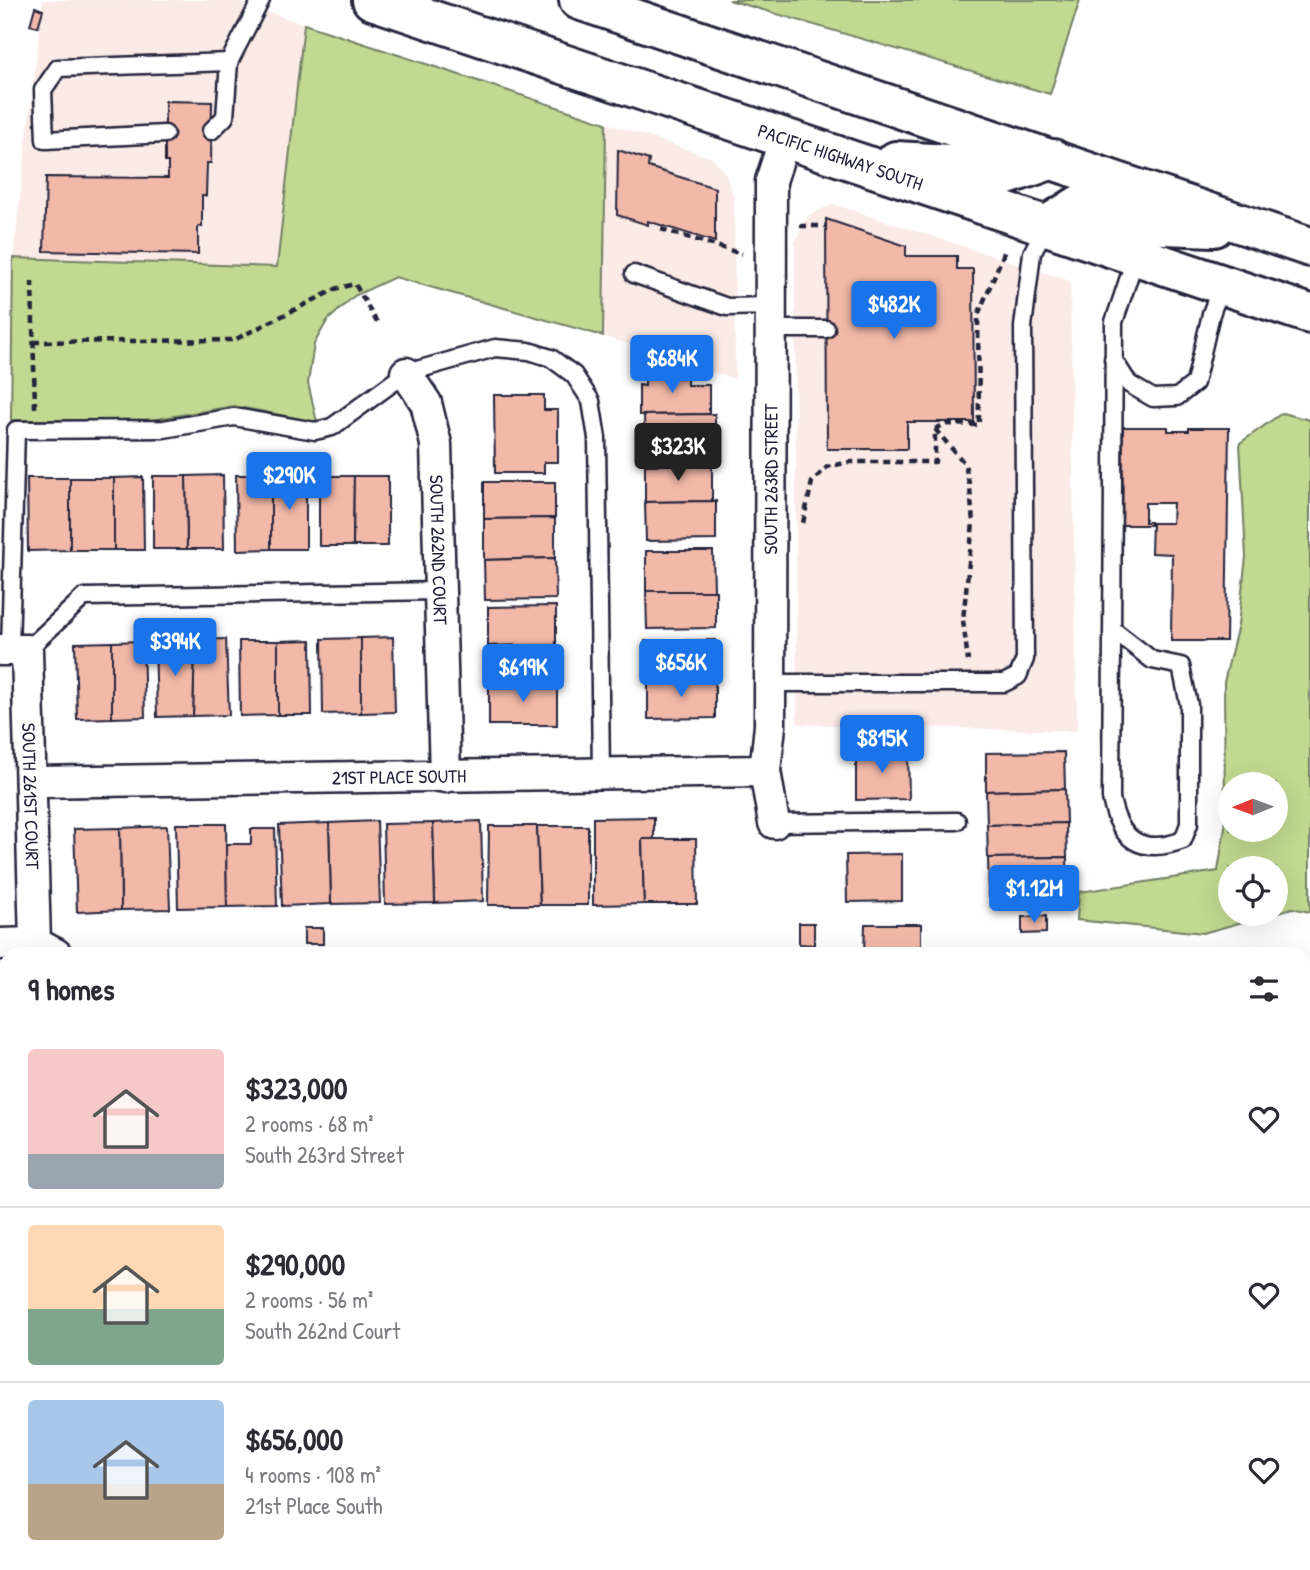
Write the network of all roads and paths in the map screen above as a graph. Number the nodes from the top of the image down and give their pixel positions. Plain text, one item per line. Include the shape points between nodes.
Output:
1 (261, 0) edge
2 (372, 0) edge
3 (579, 0) edge
4 (229, 62) junction
5 (211, 131) dead end
6 (165, 134) dead end
7 (785, 138) junction
8 (845, 158) junction
9 (1053, 159) junction
10 (826, 226) dead end
11 (1045, 226) junction
12 (793, 227) dead end
13 (661, 229) dead end
14 (1258, 229) junction
15 (1008, 245) dead end
16 (1310, 247) edge
17 (742, 254) dead end
18 (1136, 256) junction
19 (634, 274) dead end
20 (32, 281) dead end
21 (1222, 284) junction
22 (1310, 314) edge
23 (770, 318) junction
24 (379, 326) dead end
25 (826, 329) dead end
26 (33, 342) junction
27 (1113, 359) junction
28 (406, 373) junction
29 (935, 429) junction
30 (35, 430) junction
31 (802, 527) dead end
32 (440, 591) junction
33 (1112, 629) junction
34 (12, 650) edge
35 (970, 682) junction
36 (770, 683) junction
37 (765, 771) junction
38 (601, 775) junction
39 (446, 777) junction
40 (31, 782) junction
41 (957, 821) dead end
42 (774, 823) joint
43 (0, 944) edge
44 (34, 947) edge
45 (45, 947) edge

1 - 4 lane
2 - 7 main road, PACIFIC HIGHWAY SOUTH
3 - 9 main road
4 - 5 lane via 225,117
4 - 6 lane via 58,68 43,90 45,140
7 - 8 main road, PACIFIC HIGHWAY SOUTH
7 - 23 street, SOUTH 263RD STREET via 771,181
8 - 9 main road via 967,165 1001,177
8 - 11 main road, PACIFIC HIGHWAY SOUTH
9 - 14 main road
10 - 12 path
11 - 14 main road via 1081,204 1141,223
11 - 18 main road, PACIFIC HIGHWAY SOUTH
11 - 35 lane via 1032,253 1023,327 1025,659 1018,676 1004,682
13 - 17 path
14 - 16 main road
15 - 29 path via 978,315 979,425
18 - 21 main road, PACIFIC HIGHWAY SOUTH
18 - 27 lane via 1114,322
19 - 23 lane
20 - 26 path
21 - 22 main road, PACIFIC HIGHWAY SOUTH
21 - 27 lane via 1195,383 1177,397 1153,398 1129,384
23 - 25 lane
23 - 36 street, SOUTH 263RD STREET
24 - 26 path via 355,284 338,288 234,340
26 - 30 path
27 - 33 lane
28 - 30 lane via 332,427 315,431 234,417 164,429
28 - 32 street, SOUTH 262ND COURT via 426,403 436,444
28 - 38 lane via 495,348 529,351 551,358 574,375 591,401 597,438
29 - 31 path via 936,462 849,462 827,467 812,482
29 - 35 path via 965,464 970,488 973,523 963,620
30 - 34 lane via 16,430
32 - 34 lane via 84,597
32 - 39 street, SOUTH 262ND COURT
33 - 33 lane via 1114,809 1132,841 1175,843 1183,840 1189,824 1189,705 1181,666 1152,660
34 - 40 street, SOUTH 261ST COURT
35 - 36 lane
36 - 37 street, SOUTH 263RD STREET
37 - 38 street, 21ST PLACE SOUTH
37 - 42 street, SOUTH 263RD STREET
38 - 39 street, 21ST PLACE SOUTH
39 - 40 street, 21ST PLACE SOUTH
40 - 45 street, SOUTH 261ST COURT
41 - 42 lane
43 - 44 street

